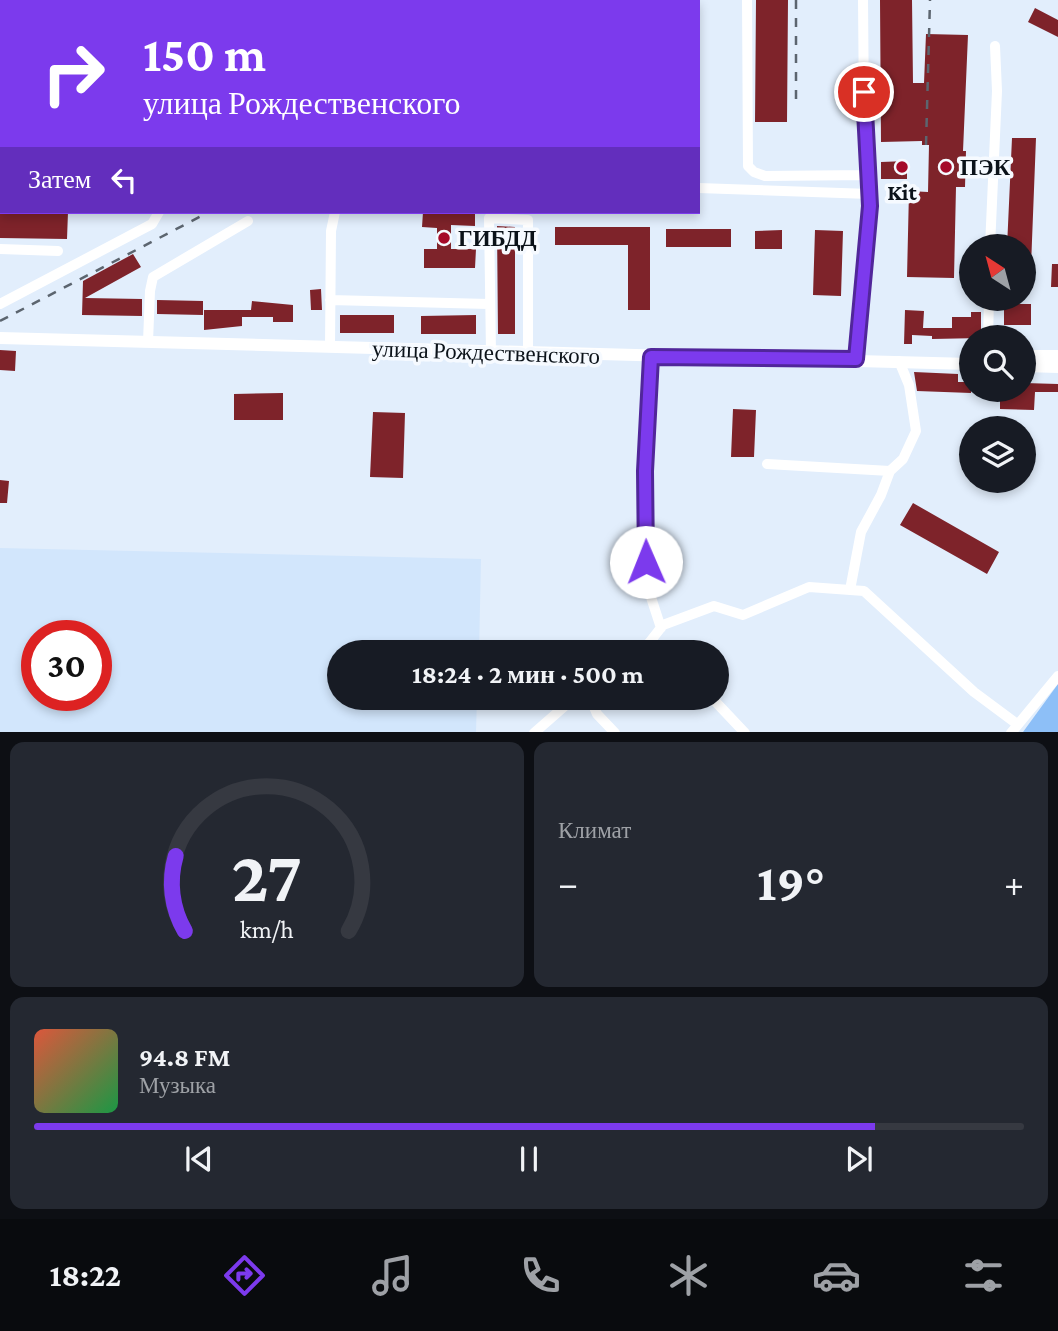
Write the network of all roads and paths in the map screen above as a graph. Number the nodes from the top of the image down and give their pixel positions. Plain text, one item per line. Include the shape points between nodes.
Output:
1 (747, 0) edge
2 (863, 0) edge
3 (995, 46) dead end
4 (868, 175) junction
5 (700, 188) edge
6 (870, 194) junction
7 (158, 214) edge
8 (335, 214) edge
9 (248, 220) dead end
10 (989, 234) edge
11 (0, 249) edge
12 (58, 251) dead end
13 (330, 300) junction
14 (0, 304) edge
15 (489, 304) junction
16 (0, 338) edge
17 (148, 342) junction
18 (330, 347) junction
19 (528, 352) junction
20 (491, 353) junction
21 (1036, 356) edge
22 (1058, 356) edge
23 (651, 357) junction
24 (959, 357) edge
25 (856, 359) junction
26 (899, 362) junction
27 (959, 364) edge
28 (1036, 366) edge
29 (1058, 367) edge
30 (767, 464) dead end
31 (890, 471) junction
32 (850, 590) junction
33 (660, 628) junction
34 (651, 640) edge
35 (1058, 676) edge
36 (560, 710) edge
37 (595, 710) edge
38 (723, 710) edge
39 (1014, 728) edge
40 (535, 732) edge
41 (614, 732) edge
42 (744, 732) edge

1 - 4 street via 748,166 765,176
2 - 4 street
3 - 10 street via 998,91
4 - 6 street
5 - 6 street
6 - 25 street
7 - 14 street via 152,225
8 - 13 street
9 - 17 street via 153,277
11 - 12 street
13 - 15 street
13 - 18 street
15 - 19 street via 489,218 528,219
15 - 20 street
16 - 17 main road, улица Рождественского
17 - 18 main road, улица Рождественского
18 - 20 main road, улица Рождественского
19 - 20 main road, улица Рождественского
19 - 23 main road, улица Рождественского
21 - 22 main road
23 - 25 main road, улица Рождественского
23 - 33 street via 645,471 647,585
24 - 25 main road
25 - 26 main road, улица Рождественского
26 - 27 main road, улица Рождественского
26 - 31 street via 909,385 916,431 903,459
28 - 29 main road
30 - 31 street
31 - 32 street via 861,532
32 - 33 street via 809,587 743,615 714,606
32 - 39 street via 864,591
33 - 34 street
35 - 39 street
36 - 40 street
37 - 41 street
38 - 42 street

